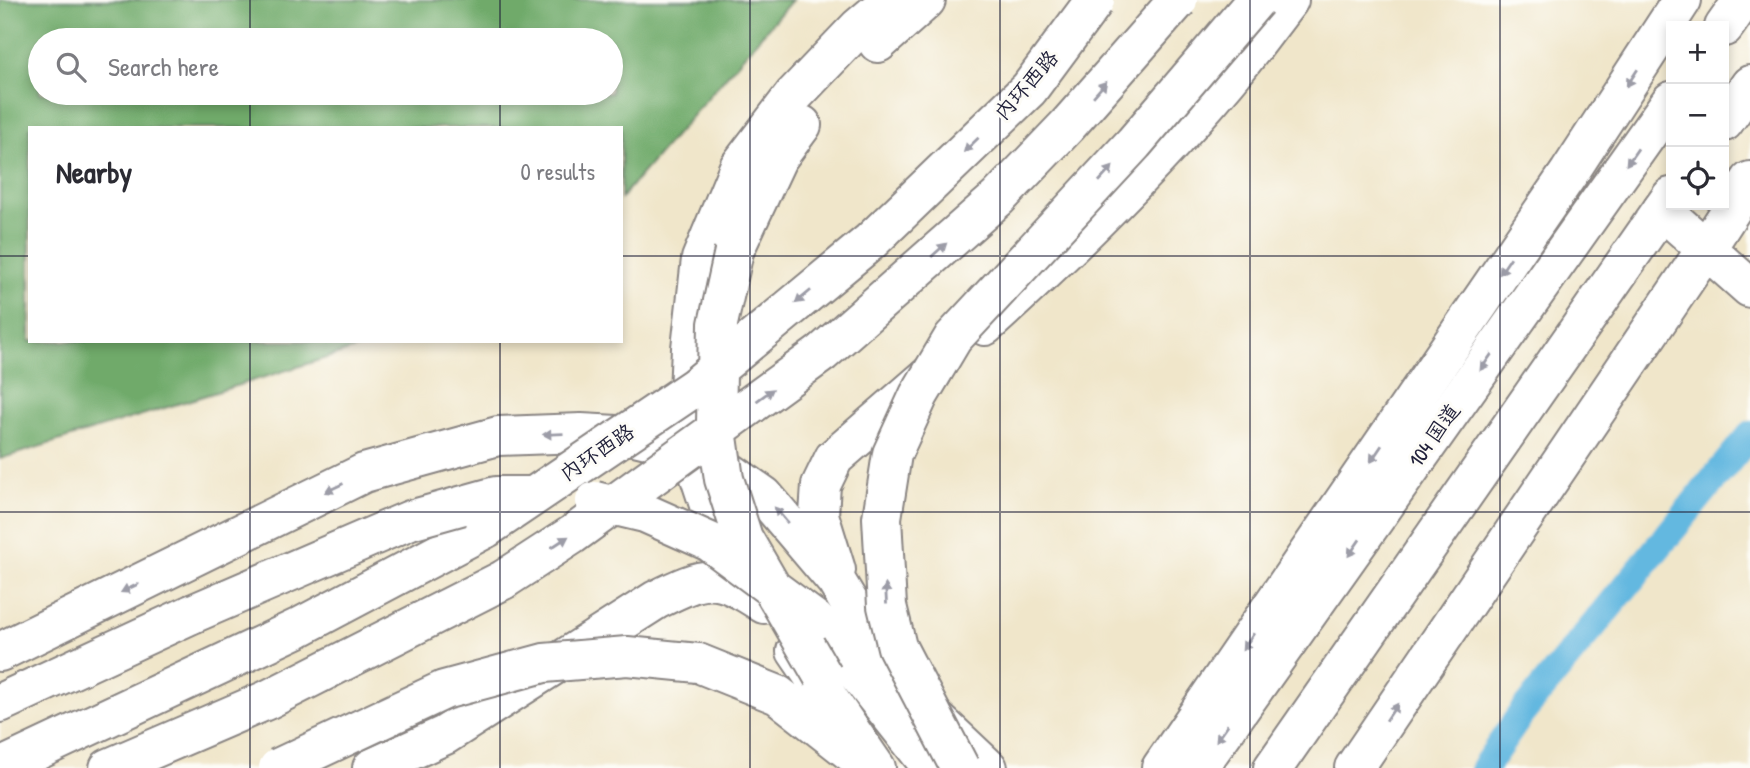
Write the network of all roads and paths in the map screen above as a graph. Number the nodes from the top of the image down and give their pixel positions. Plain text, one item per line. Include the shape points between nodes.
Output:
1 (891, 0) edge
2 (926, 0) edge
3 (1095, 0) edge
4 (1178, 0) edge
5 (1256, 0) edge
6 (1289, 0) edge
7 (1682, 0) edge
8 (1743, 0) edge
9 (1728, 21) edge
10 (1750, 85) edge
11 (1666, 108) edge
12 (1729, 115) edge
13 (1750, 181) edge
14 (1666, 204) edge
15 (1673, 210) edge
16 (1706, 249) junction
17 (1750, 288) edge
18 (691, 450) junction
19 (841, 589) junction
20 (763, 604) junction
21 (0, 652) edge
22 (895, 679) junction
23 (0, 703) edge
24 (0, 768) edge
25 (109, 768) edge
26 (278, 768) edge
27 (372, 768) edge
28 (866, 768) edge
29 (876, 768) edge
30 (891, 768) edge
31 (932, 768) edge
32 (962, 768) edge
33 (988, 768) edge
34 (1161, 768) edge
35 (1198, 768) edge
36 (1273, 768) edge
37 (1354, 768) edge

1 - 18 main road via 794,95 739,167 701,259 691,348
2 - 30 main road, bridge via 836,80 777,159 734,251 718,324 716,423 724,479 743,538 823,676
3 -> 24 main road, 内环西路, bridge via 1029,89 871,241 695,387 485,529 298,628
25 -> 4 main road, bridge via 267,700 503,580 572,534 822,353 998,198
32 -> 5 main road, bridge via 897,647 887,606 882,518 892,454 919,395 953,338 1134,143
6 - 19 main road via 1228,79 1073,244 834,458 821,485 819,514
7 -> 34 main road via 1569,173
8 - 9 main road
10 - 12 main road
11 -> 35 main road, 104 国道
13 - 16 main road
14 - 36 main road
15 - 16 main road
16 - 17 main road
37 -> 16 main road
19 -> 18 main road via 764,496 701,452
18 - 20 main road via 714,520
18 -> 21 main road via 635,436 498,436 364,473
19 - 22 main road
20 - 27 main road via 724,581 693,582 656,600 444,735
20 - 29 main road
22 - 32 main road
22 - 33 main road
23 - 31 main road, bridge via 410,520 496,496 575,496 645,513 710,542 815,620
26 - 28 main road, bridge via 444,690 544,663 627,656 698,663 778,695

